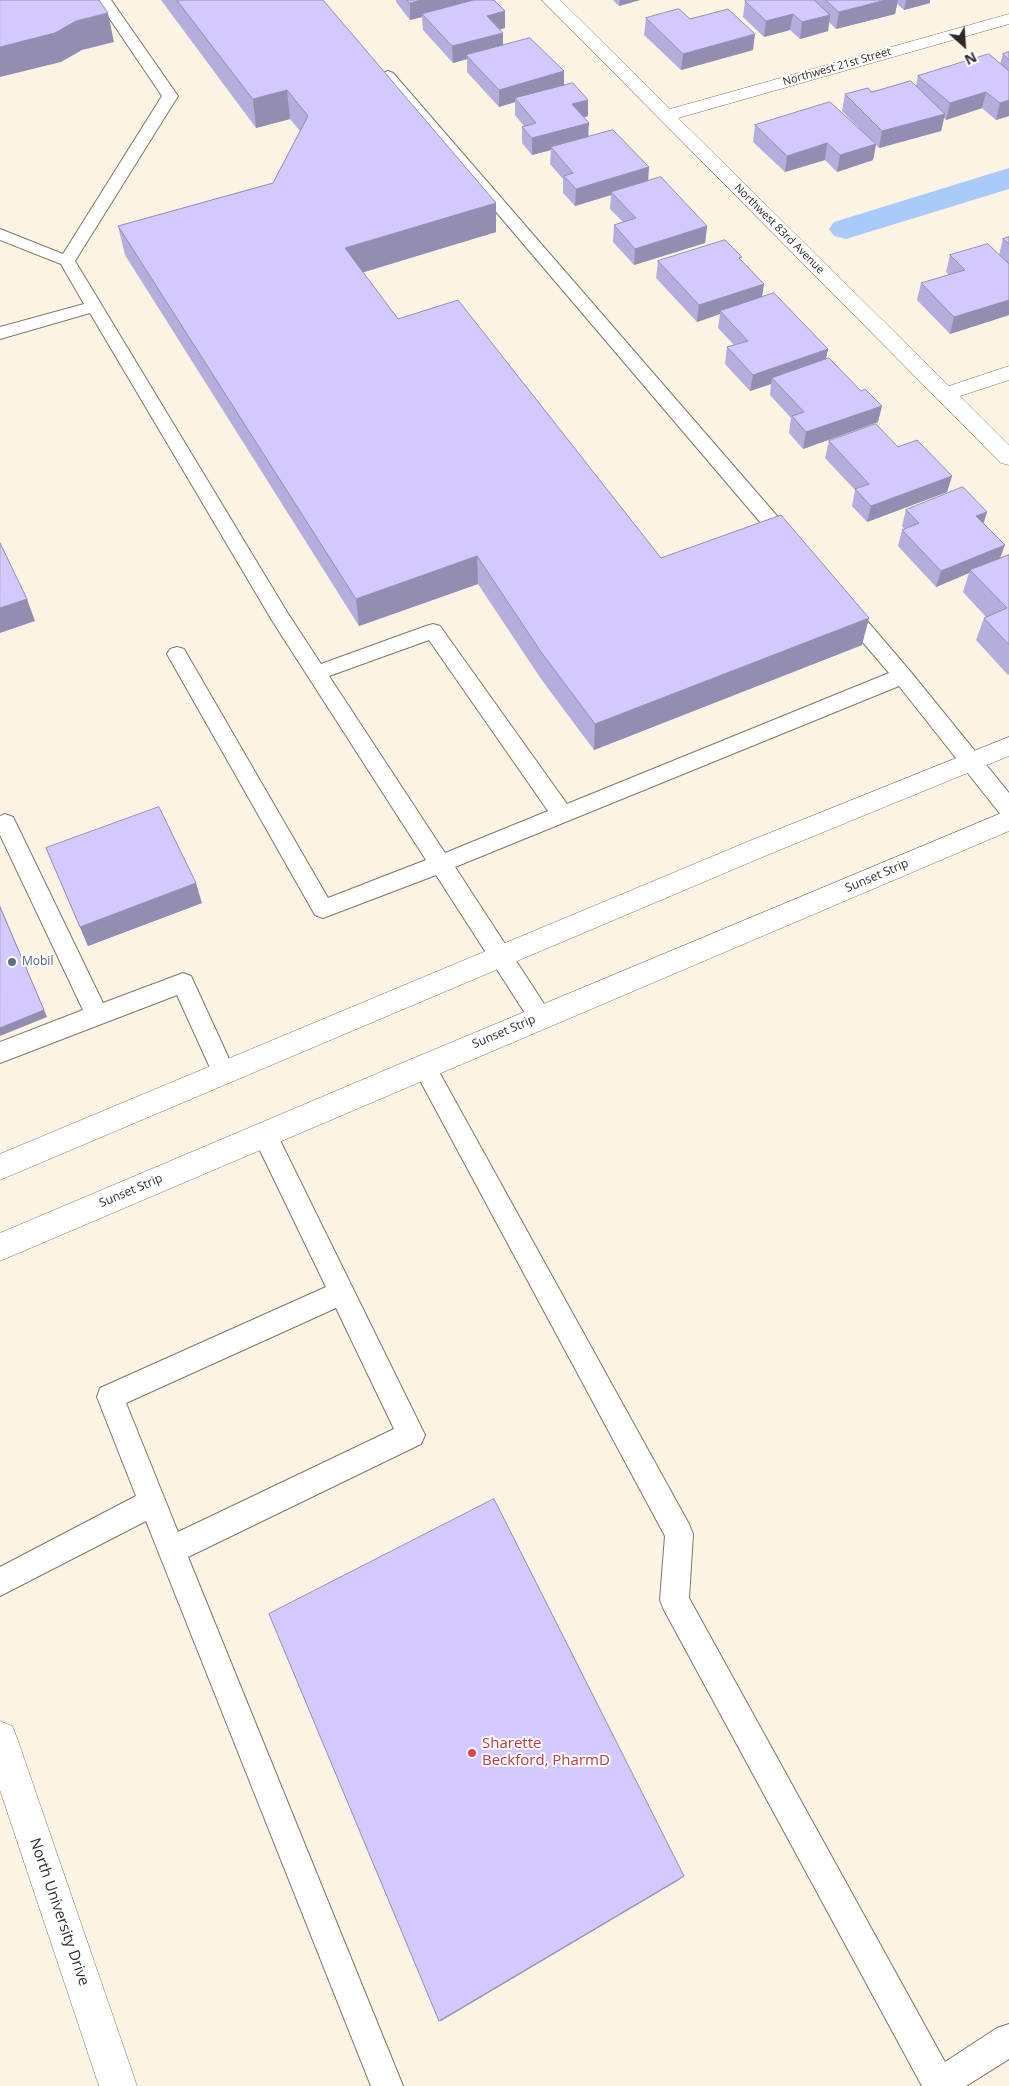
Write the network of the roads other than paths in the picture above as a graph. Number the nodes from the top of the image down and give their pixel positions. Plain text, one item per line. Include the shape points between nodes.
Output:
1 (104, 0) edge
2 (550, 0) edge
3 (1009, 18) edge
4 (374, 60) edge
5 (665, 116) junction
6 (0, 234) edge
7 (68, 261) junction
8 (95, 306) junction
9 (0, 333) edge
10 (1009, 373) edge
11 (945, 394) junction
12 (1009, 458) edge
13 (800, 556) edge
14 (832, 593) edge
15 (177, 654) dead end
16 (317, 673) junction
17 (903, 676) junction
18 (1009, 746) edge
19 (970, 762) junction
20 (1009, 809) edge
21 (562, 814) junction
22 (1009, 820) edge
23 (0, 825) edge
24 (440, 864) junction
25 (500, 956) junction
26 (97, 1015) junction
27 (540, 1018) junction
28 (0, 1053) edge
29 (424, 1066) junction
30 (224, 1074) junction
31 (264, 1134) junction
32 (0, 1167) edge
33 (0, 1247) edge
34 (342, 1293) junction
35 (152, 1503) junction
36 (172, 1550) junction
37 (0, 1582) edge
38 (0, 1738) edge
39 (1009, 2040) edge
40 (118, 2086) edge
41 (387, 2086) edge

1 - 7 lane via 170,96
2 - 5 street, Northwest 83rd Avenue
3 - 5 street, Northwest 21st Street
4 - 13 lane
5 - 11 street, Northwest 83rd Avenue
6 - 7 lane
7 - 8 lane
8 - 9 lane
8 - 16 lane via 242,554
10 - 11 street
11 - 12 street, Northwest 83rd Avenue
14 - 17 lane
15 - 24 lane via 323,909
16 - 21 lane via 433,631
16 - 24 lane
17 - 19 lane
17 - 21 lane
18 - 19 street
19 - 20 lane
19 - 25 street
21 - 24 lane
22 - 27 street, Sunset Strip
23 - 26 lane via 5,823
24 - 25 lane
25 - 27 lane
25 - 30 street
26 - 28 lane
26 - 30 lane via 183,982
27 - 29 street, Sunset Strip
29 - 31 street, Sunset Strip
29 - 39 lane via 678,1534 674,1600 939,2084
30 - 32 street
31 - 33 street, Sunset Strip
31 - 34 lane
34 - 35 lane via 110,1397
34 - 36 lane via 411,1435
35 - 36 lane
35 - 37 lane
36 - 41 lane
38 - 40 street, North University Drive

